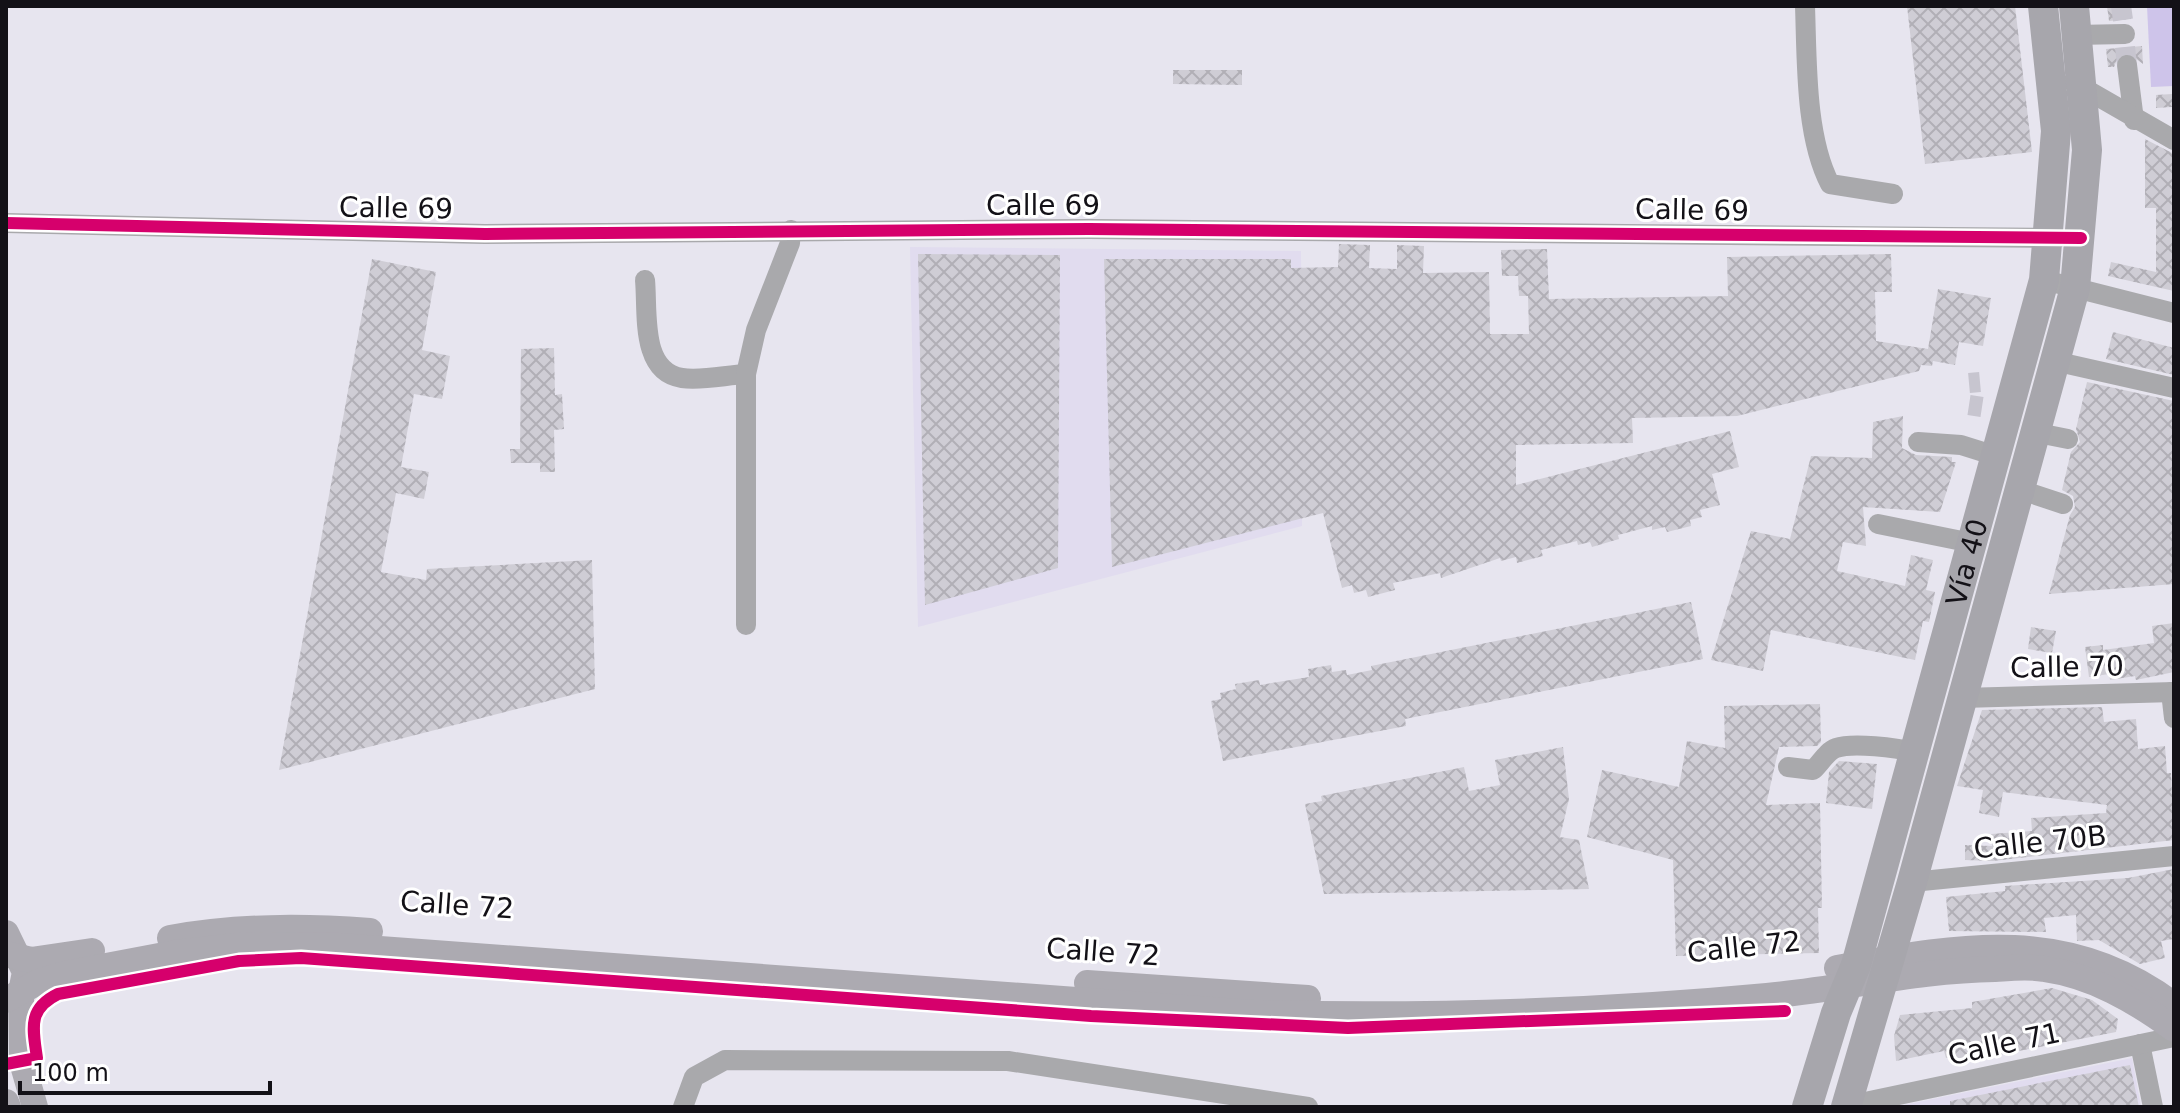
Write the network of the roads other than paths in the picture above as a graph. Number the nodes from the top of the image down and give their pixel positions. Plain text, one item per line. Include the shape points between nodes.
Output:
1 (1805, 6) edge
2 (2043, 6) edge
3 (2075, 20) edge
4 (2049, 69) junction
5 (2081, 86) junction
6 (2134, 120) junction
7 (2169, 134) edge
8 (1893, 194) dead end
9 (6, 223) edge
10 (791, 230) junction
11 (2049, 238) junction
12 (2081, 238) junction
13 (645, 280) dead end
14 (2044, 280) junction
15 (2075, 288) junction
16 (2174, 313) edge
17 (2054, 361) junction
18 (746, 374) junction
19 (2174, 388) edge
20 (2033, 432) junction
21 (2068, 439) dead end
22 (1918, 442) dead end
23 (1996, 456) junction
24 (2018, 489) junction
25 (2063, 504) dead end
26 (1878, 524) dead end
27 (1972, 543) junction
28 (746, 625) dead end
29 (2172, 692) edge
30 (1962, 698) junction
31 (2174, 718) edge
32 (1914, 752) junction
33 (1788, 767) dead end
34 (2174, 856) edge
35 (1912, 882) junction
36 (9, 947) edge
37 (1869, 970) junction
38 (13, 996) edge
39 (2174, 1005) edge
40 (2174, 1029) edge
41 (2174, 1037) edge
42 (2140, 1044) junction
43 (1846, 1106) edge
44 (35, 1107) edge
45 (683, 1107) edge
46 (1308, 1107) edge
47 (1807, 1107) edge
48 (2153, 1107) edge

1 - 8 street via 1820,164 1830,184
2 - 4 highway, Vía 40
3 - 5 highway, Vía 40
3 - 6 street via 2125,41
4 - 5 street
4 - 11 highway, Vía 40 via 2056,131
5 - 6 street
5 - 12 highway, Vía 40 via 2087,150
6 - 7 street
9 - 10 street, Calle 69 via 485,234
10 - 11 street, Calle 69
10 - 18 street
11 - 12 street, Calle 69
11 - 14 highway, Vía 40
12 - 15 highway, Vía 40
13 - 18 street via 652,357 666,372 682,378
14 - 15 street
14 - 23 highway, Vía 40
15 - 16 street
15 - 17 highway, Vía 40
17 - 19 street
17 - 20 highway, Vía 40
18 - 28 street
20 - 21 street
20 - 24 highway, Vía 40
22 - 23 street via 1961,445
23 - 27 highway, Vía 40
24 - 25 street
24 - 30 highway, Vía 40
26 - 27 street
27 - 32 highway, Vía 40
29 - 30 street, Calle 70
29 - 31 street
30 - 35 highway, Vía 40
32 - 33 street via 1833,748 1813,770
32 - 37 highway, Vía 40
34 - 35 street, Calle 70B
35 - 37 highway, Vía 40
36 - 37 main road, Calle 72 via 31,960 218,929 297,925 1337,1000 1543,994
36 - 38 main road via 25,972
37 - 38 main road, Calle 72 via 1797,994 1609,1007 1341,1015 1253,1013 339,946 244,945 83,969 38,982
37 - 39 main road, Calle 72 via 1972,947 2040,948 2085,958 2147,985
37 - 40 main road, Calle 72 via 2040,968 2079,976 2135,1000
37 - 43 highway, Vía 40
37 - 47 highway, Vía 40
38 - 44 main road via 22,1062
41 - 42 street, Calle 71
42 - 43 street, Calle 71
42 - 48 street
45 - 46 street via 694,1077 725,1060 1008,1061

